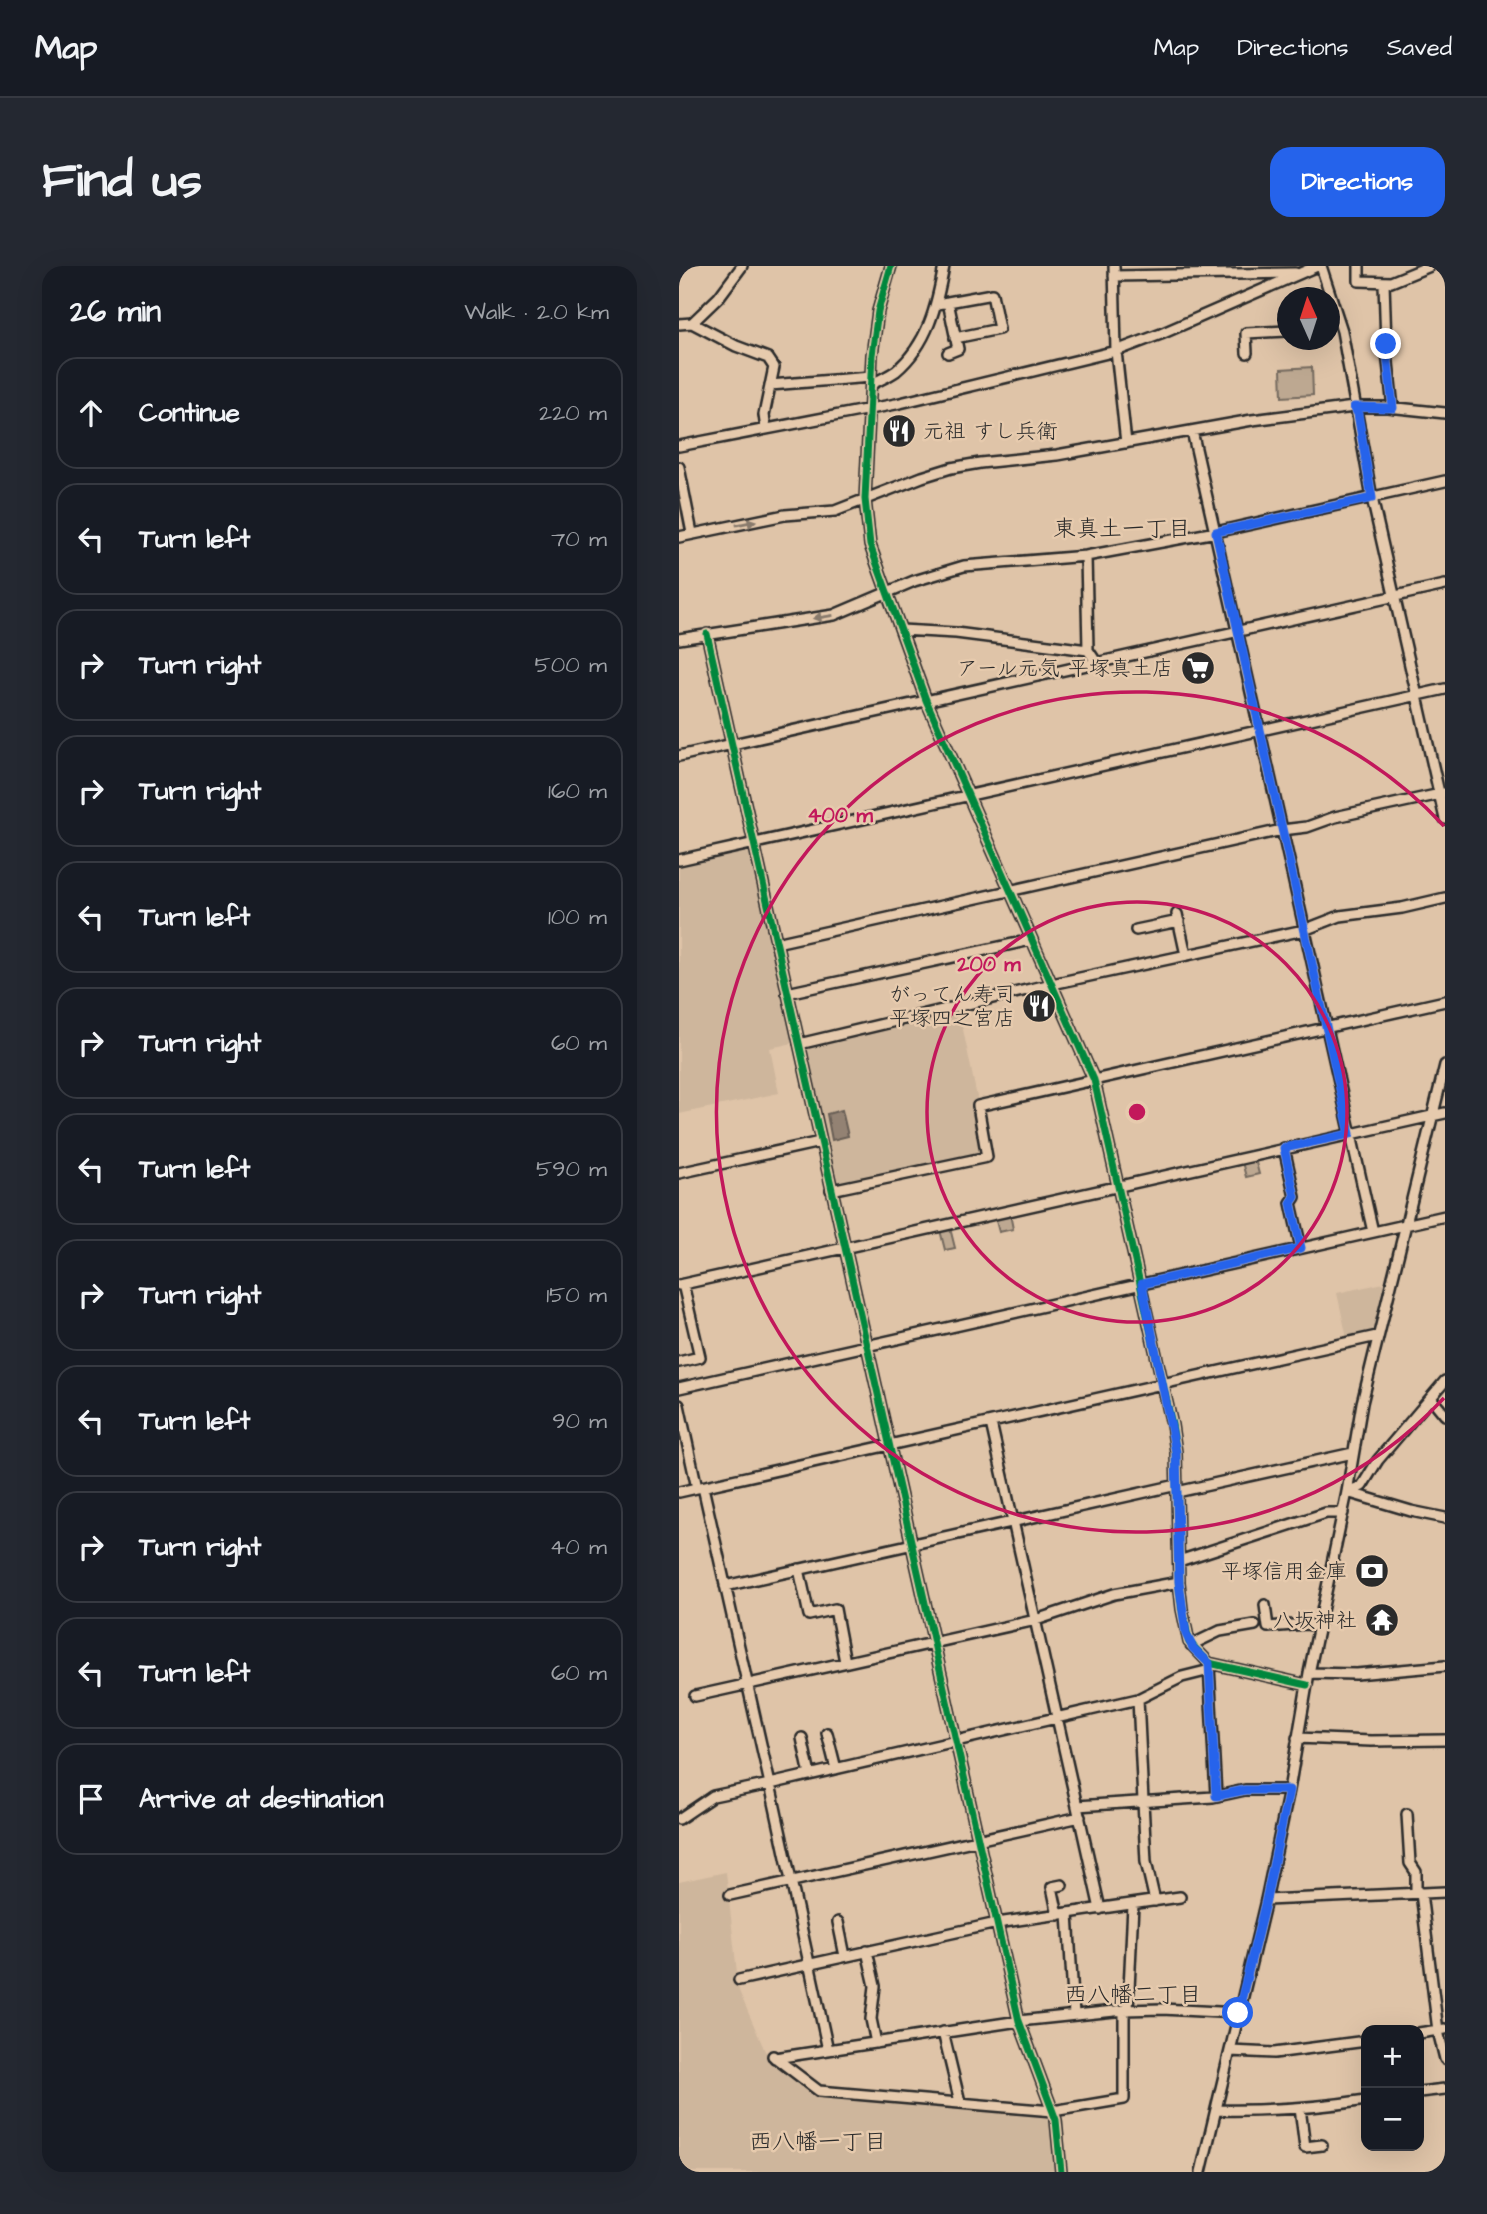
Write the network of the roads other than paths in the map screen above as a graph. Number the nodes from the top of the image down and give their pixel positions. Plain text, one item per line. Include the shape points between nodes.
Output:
1 (742, 266) edge
2 (891, 266) edge
3 (944, 266) edge
4 (1319, 266) edge
5 (1359, 266) edge
6 (1430, 266) edge
7 (1154, 270) edge
8 (1114, 271) edge
9 (1300, 273) junction
10 (1384, 283) junction
11 (948, 302) junction
12 (937, 304) junction
13 (692, 323) junction
14 (679, 324) edge
15 (1277, 331) edge
16 (1342, 331) joint
17 (955, 338) junction
18 (1116, 351) junction
19 (948, 353) dead end
20 (1247, 353) dead end
21 (871, 381) junction
22 (770, 385) junction
23 (1354, 407) junction
24 (871, 408) junction
25 (1393, 408) junction
26 (1445, 413) edge
27 (766, 429) junction
28 (1192, 431) junction
29 (1126, 443) junction
30 (679, 446) edge
31 (679, 467) edge
32 (1445, 481) edge
33 (1372, 498) junction
34 (865, 499) junction
35 (1216, 532) junction
36 (692, 533) junction
37 (679, 537) edge
38 (1086, 556) junction
39 (1445, 585) edge
40 (887, 593) junction
41 (1395, 596) junction
42 (901, 629) junction
43 (1237, 631) junction
44 (707, 634) junction
45 (679, 639) edge
46 (1088, 650) junction
47 (1096, 663) junction
48 (1445, 689) edge
49 (1416, 695) junction
50 (926, 700) junction
51 (1259, 729) junction
52 (732, 744) junction
53 (679, 756) edge
54 (967, 794) junction
55 (1443, 794) edge
56 (1445, 819) edge
57 (1282, 830) junction
58 (754, 843) junction
59 (679, 860) edge
60 (1011, 890) junction
61 (1445, 898) edge
62 (1136, 930) dead end
63 (1304, 930) junction
64 (1031, 940) junction
65 (776, 943) junction
66 (1186, 955) junction
67 (1052, 984) junction
68 (787, 993) junction
69 (1445, 1001) edge
70 (1326, 1028) junction
71 (799, 1044) junction
72 (1445, 1065) edge
73 (1094, 1080) junction
74 (1445, 1113) edge
75 (1433, 1116) junction
76 (1350, 1134) junction
77 (820, 1142) junction
78 (1284, 1148) junction
79 (679, 1173) edge
80 (1119, 1185) junction
81 (831, 1190) junction
82 (1445, 1216) edge
83 (1405, 1225) junction
84 (1373, 1232) junction
85 (844, 1247) junction
86 (1301, 1248) junction
87 (1142, 1284) junction
88 (681, 1285) edge
89 (1377, 1336) junction
90 (866, 1346) junction
91 (679, 1362) edge
92 (1445, 1381) edge
93 (1164, 1385) junction
94 (679, 1388) edge
95 (1431, 1398) junction
96 (679, 1405) edge
97 (1445, 1415) edge
98 (991, 1423) junction
99 (888, 1446) junction
100 (1353, 1453) junction
101 (700, 1488) junction
102 (1177, 1488) junction
103 (679, 1492) edge
104 (1347, 1492) junction
105 (1343, 1514) junction
106 (1445, 1518) edge
107 (1013, 1522) junction
108 (911, 1545) junction
109 (1179, 1561) junction
110 (799, 1569) junction
111 (1179, 1582) junction
112 (725, 1586) junction
113 (1265, 1605) dead end
114 (1036, 1620) junction
115 (1255, 1625) dead end
116 (1319, 1626) junction
117 (933, 1643) junction
118 (1191, 1645) junction
119 (845, 1662) junction
120 (1209, 1666) junction
121 (1445, 1666) edge
122 (1309, 1673) junction
123 (747, 1684) junction
124 (1307, 1685) junction
125 (695, 1696) dead end
126 (1138, 1699) junction
127 (1058, 1719) junction
128 (827, 1733) dead end
129 (802, 1738) dead end
130 (1297, 1738) junction
131 (1445, 1740) edge
132 (956, 1742) junction
133 (835, 1769) junction
134 (810, 1775) junction
135 (770, 1784) junction
136 (1289, 1790) junction
137 (1216, 1796) junction
138 (1143, 1802) junction
139 (1077, 1805) junction
140 (1406, 1814) dead end
141 (1080, 1817) junction
142 (679, 1819) edge
143 (978, 1841) junction
144 (792, 1881) junction
145 (1062, 1885) dead end
146 (1445, 1892) edge
147 (1419, 1893) junction
148 (730, 1895) dead end
149 (1179, 1897) dead end
150 (1266, 1900) junction
151 (1155, 1901) junction
152 (1133, 1905) junction
153 (1100, 1909) junction
154 (1063, 1914) junction
155 (838, 1922) dead end
156 (997, 1923) junction
157 (867, 1951) junction
158 (845, 1956) junction
159 (810, 1964) junction
160 (739, 1980) dead end
161 (1126, 2010) junction
162 (1238, 2013) junction
163 (1074, 2015) junction
164 (1019, 2021) junction
165 (1442, 2030) edge
166 (943, 2032) junction
167 (1424, 2032) edge
168 (1361, 2042) edge
169 (876, 2043) junction
170 (828, 2050) junction
171 (1230, 2051) junction
172 (1445, 2059) edge
173 (1445, 2089) edge
174 (1424, 2091) edge
175 (1361, 2101) edge
176 (960, 2102) junction
177 (1300, 2108) junction
178 (1216, 2110) junction
179 (1053, 2111) junction
180 (1322, 2145) dead end
181 (1061, 2172) edge
182 (1201, 2172) edge

1 - 13 street
2 - 21 street via 876,323
3 - 12 street
4 - 9 street
4 - 16 street
5 - 10 street via 1359,281
6 - 10 street
7 - 8 street
7 - 9 street
8 - 18 street
9 - 18 street
10 - 25 street
11 - 12 street
11 - 17 street
11 - 17 street via 992,294 997,317 999,329
12 - 21 street via 918,346 896,371
13 - 14 street
13 - 22 street via 768,358 773,367
15 - 20 street via 1246,332
16 - 23 street
17 - 19 street via 958,349
18 - 24 street
18 - 29 street
21 - 22 street
21 - 24 street
22 - 27 street
23 - 25 street
23 - 28 street
23 - 33 street
24 - 27 street
24 - 34 street
25 - 26 street
27 - 30 street
28 - 29 street
28 - 35 street
29 - 34 street via 951,468
31 - 36 street
32 - 33 street
33 - 35 street
33 - 41 street
36 -> 34 street via 785,515 835,511
34 - 40 street via 870,545
35 - 38 street
35 - 43 street
36 - 37 street
38 - 40 street via 964,566
38 - 46 street
39 - 41 street
40 - 42 street
40 -> 44 street via 834,615
41 - 43 street
41 - 49 street
42 - 46 street
42 - 50 street
43 - 47 street
43 - 51 street
44 - 45 street
44 - 52 street
46 - 47 street
47 - 50 street
48 - 49 street
49 - 51 street
49 - 55 street
50 - 52 street
50 - 54 street
51 - 54 street
51 - 57 street
52 - 53 street
52 - 58 street
54 - 58 street
54 - 60 street
55 - 56 street
55 - 57 street
57 - 60 street
57 - 63 street
58 - 59 street
58 - 65 street
60 - 64 street
60 - 65 street
61 - 63 street via 1340,916
62 - 66 street via 1178,917
63 - 66 street
63 - 70 street
64 - 67 street
64 - 68 street
65 - 68 street
66 - 67 street
67 - 71 street
67 - 73 street
68 - 71 street
69 - 70 street
70 - 73 street
70 - 76 street
71 - 77 street
72 - 75 street
73 - 80 street
73 - 81 street via 978,1106 987,1157
74 - 75 street
75 - 76 street
75 - 83 street
76 - 78 street
76 - 84 street
77 - 79 street
77 - 81 street
78 - 80 street
78 - 86 street
80 - 85 street
80 - 87 street
81 - 85 street
82 - 83 street
83 - 84 street
83 - 89 street
84 - 86 street
85 - 88 street
85 - 90 street
86 - 87 street
87 - 90 street
87 - 93 street
88 - 91 street via 701,1357
89 - 93 street
89 - 100 street
90 - 94 street
90 - 99 street
92 - 95 street
93 - 98 street
93 - 102 street via 1176,1452
95 - 97 street
95 - 104 street via 1362,1486
96 - 101 street
98 - 99 street
98 - 107 street
99 - 101 street
99 - 108 street
100 - 102 street
100 - 104 street
101 - 103 street
101 - 112 street
102 - 107 street
102 - 109 street
104 - 105 street
104 - 106 street
105 - 109 street via 1326,1513
105 - 116 street
107 - 108 street
107 - 114 street
108 - 110 street
108 - 117 street
109 - 111 street
110 - 112 street
110 - 119 street via 809,1615 835,1609
111 - 114 street via 1114,1594
111 - 118 street
112 - 123 street
113 - 116 street via 1268,1627
114 - 117 street
114 - 127 street
115 - 118 street via 1220,1631
116 - 122 street
117 - 119 street
117 - 132 street
118 - 120 street
119 - 123 street
120 - 124 street
120 - 126 street
120 - 137 street
121 - 122 street
122 - 124 street
123 - 125 street
123 - 135 street
124 - 130 street
126 - 127 street
126 - 138 street
127 - 132 street
127 - 139 street
128 - 133 street
129 - 134 street
130 - 131 street
130 - 136 street
132 - 133 street
132 - 143 street
133 - 134 street
134 - 135 street
135 - 142 street via 713,1796
135 - 144 street
136 - 137 street via 1245,1790
136 - 150 street
137 - 138 street
138 - 139 street
138 - 151 street via 1146,1862
139 - 141 street
140 - 147 street via 1410,1863
141 - 143 street
141 - 153 street
143 - 144 street
143 - 156 street
144 - 148 street
144 - 159 street
145 - 154 street via 1052,1887
146 - 147 street
147 - 150 street
147 - 165 street
149 - 151 street
150 - 162 street
151 - 152 street
152 - 153 street
152 - 161 street
153 - 154 street
154 - 156 street
154 - 163 street
155 - 158 street
156 - 157 street
156 - 164 street
157 - 158 street
157 - 169 street via 875,1986 871,2019
158 - 159 street
159 - 160 street
159 - 170 street
161 - 162 street
161 - 163 street
161 - 179 street via 1124,2099
162 - 171 street
163 - 164 street
164 - 166 street
164 - 179 street
165 - 167 street
165 - 172 street
166 - 169 street
166 - 176 street
168 - 171 street via 1274,2053
169 - 170 street
170 - 176 street via 774,2057 819,2091
171 - 178 street
173 - 174 street
175 - 177 street
176 - 179 street
177 - 178 street
177 - 180 street via 1305,2147
178 - 182 street
179 - 181 street

